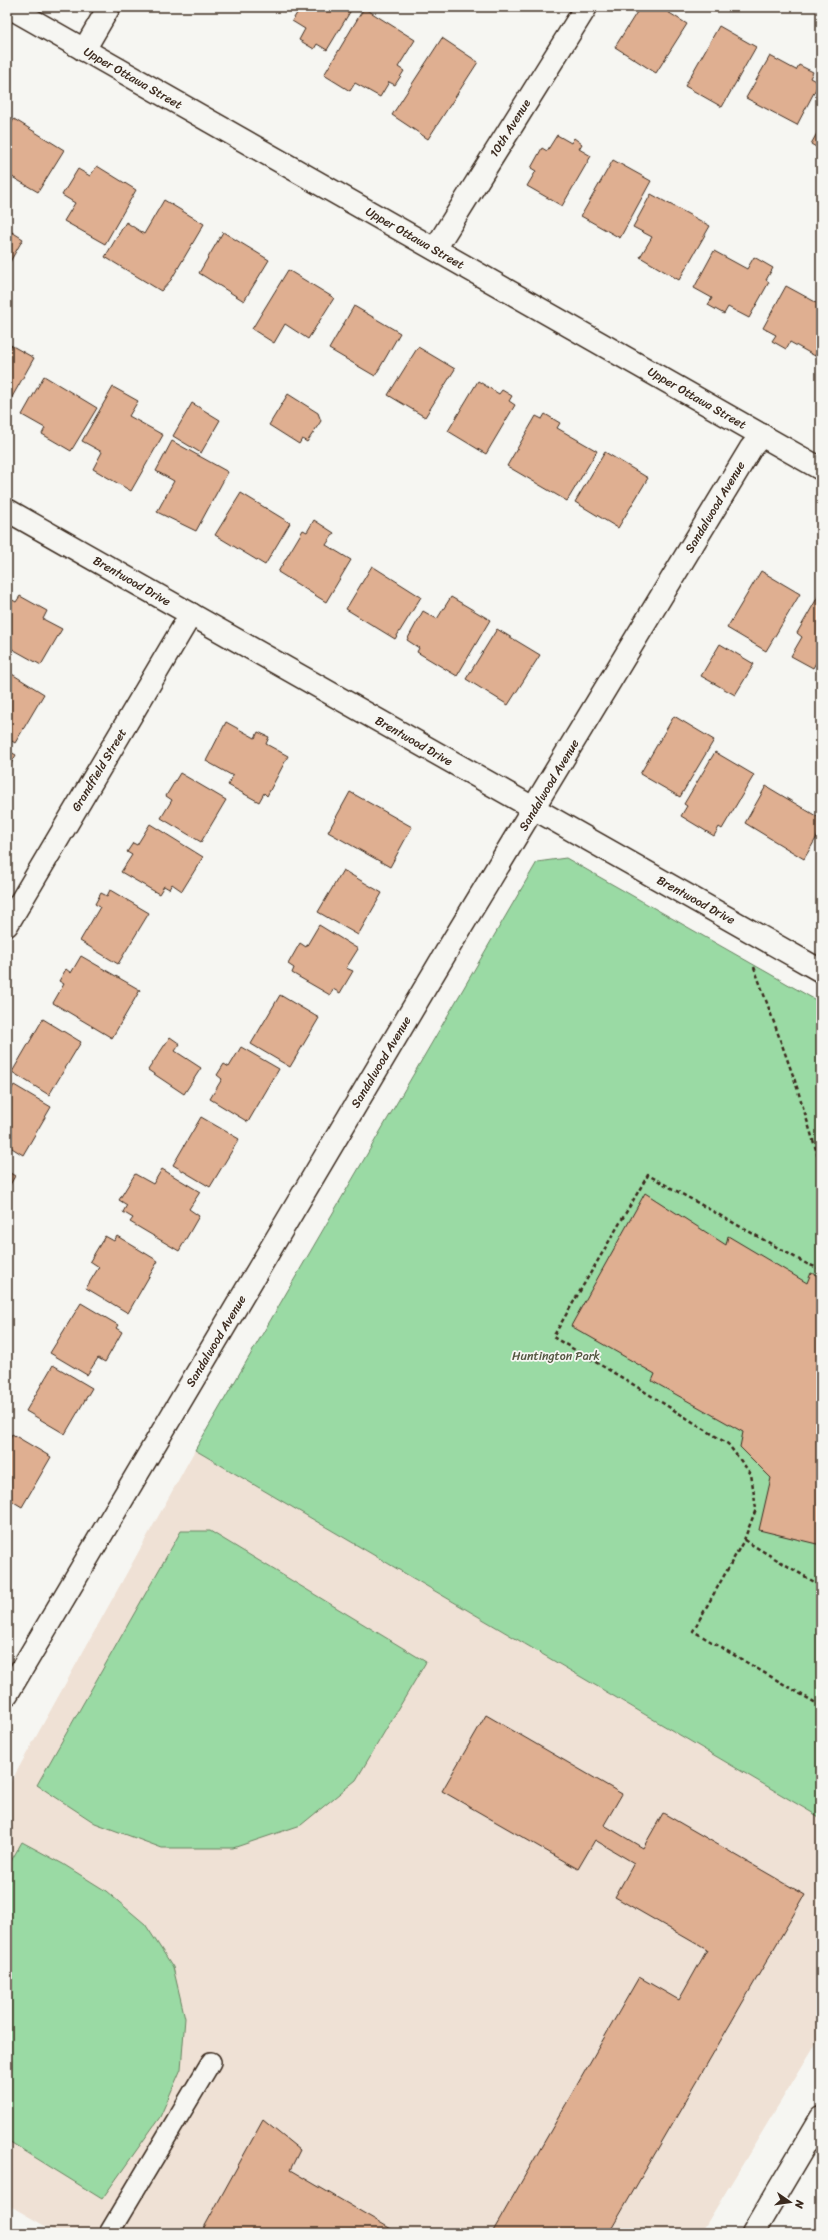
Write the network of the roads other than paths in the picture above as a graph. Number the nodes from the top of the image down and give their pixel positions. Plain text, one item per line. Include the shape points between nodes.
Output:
1 (9, 7) edge
2 (109, 7) edge
3 (586, 7) edge
4 (84, 50) junction
5 (435, 249) junction
6 (762, 435) junction
7 (821, 469) edge
8 (7, 510) edge
9 (191, 614) junction
10 (534, 809) junction
11 (7, 925) edge
12 (821, 971) edge
13 (7, 1694) edge
14 (211, 2062) dead end
15 (821, 2118) edge
16 (109, 2233) edge
17 (753, 2233) edge

1 - 4 street, Upper Ottawa Street
2 - 4 street
3 - 5 street, 10th Avenue
4 - 5 street, Upper Ottawa Street
5 - 6 street, Upper Ottawa Street
6 - 7 street, Upper Ottawa Street
6 - 10 street, Sandalwood Avenue via 751,448
8 - 9 street, Brentwood Drive
9 - 10 street, Brentwood Drive
9 - 11 street, Grandfield Street
10 - 12 street, Brentwood Drive
10 - 13 street, Sandalwood Avenue via 447,951
14 - 16 lane
15 - 17 street

